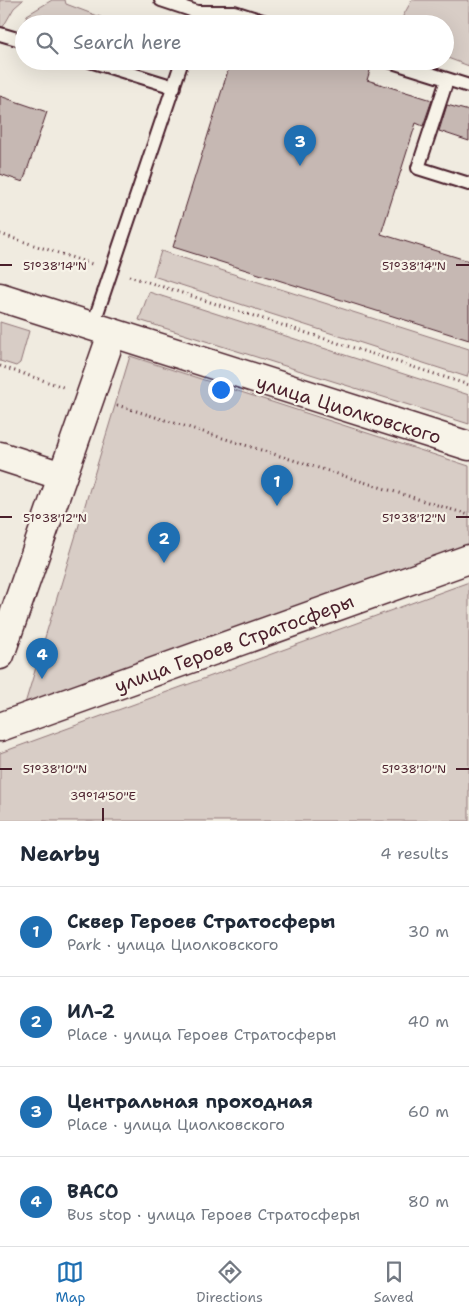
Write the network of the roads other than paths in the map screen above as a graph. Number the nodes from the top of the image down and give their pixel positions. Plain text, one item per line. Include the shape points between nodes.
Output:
1 (161, 0) edge
2 (189, 15) edge
3 (214, 15) edge
4 (244, 15) edge
5 (0, 34) edge
6 (15, 38) edge
7 (120, 70) edge
8 (179, 70) edge
9 (416, 70) edge
10 (447, 80) junction
11 (174, 86) junction
12 (469, 86) edge
13 (469, 184) edge
14 (0, 297) edge
15 (102, 331) junction
16 (469, 446) edge
17 (0, 456) edge
18 (62, 476) junction
19 (469, 560) edge
20 (0, 655) edge
21 (0, 727) edge

1 - 2 lane
3 - 4 lane via 234,12
5 - 6 lane
7 - 11 lane
8 - 11 lane
9 - 10 lane
10 - 12 lane
10 - 13 lane via 418,168
11 - 15 lane via 112,271
14 - 15 street, улица Циолковского
15 - 16 street, улица Циолковского
15 - 18 street via 90,396
17 - 18 street
18 - 20 street
19 - 21 street, улица Героев Стратосферы

